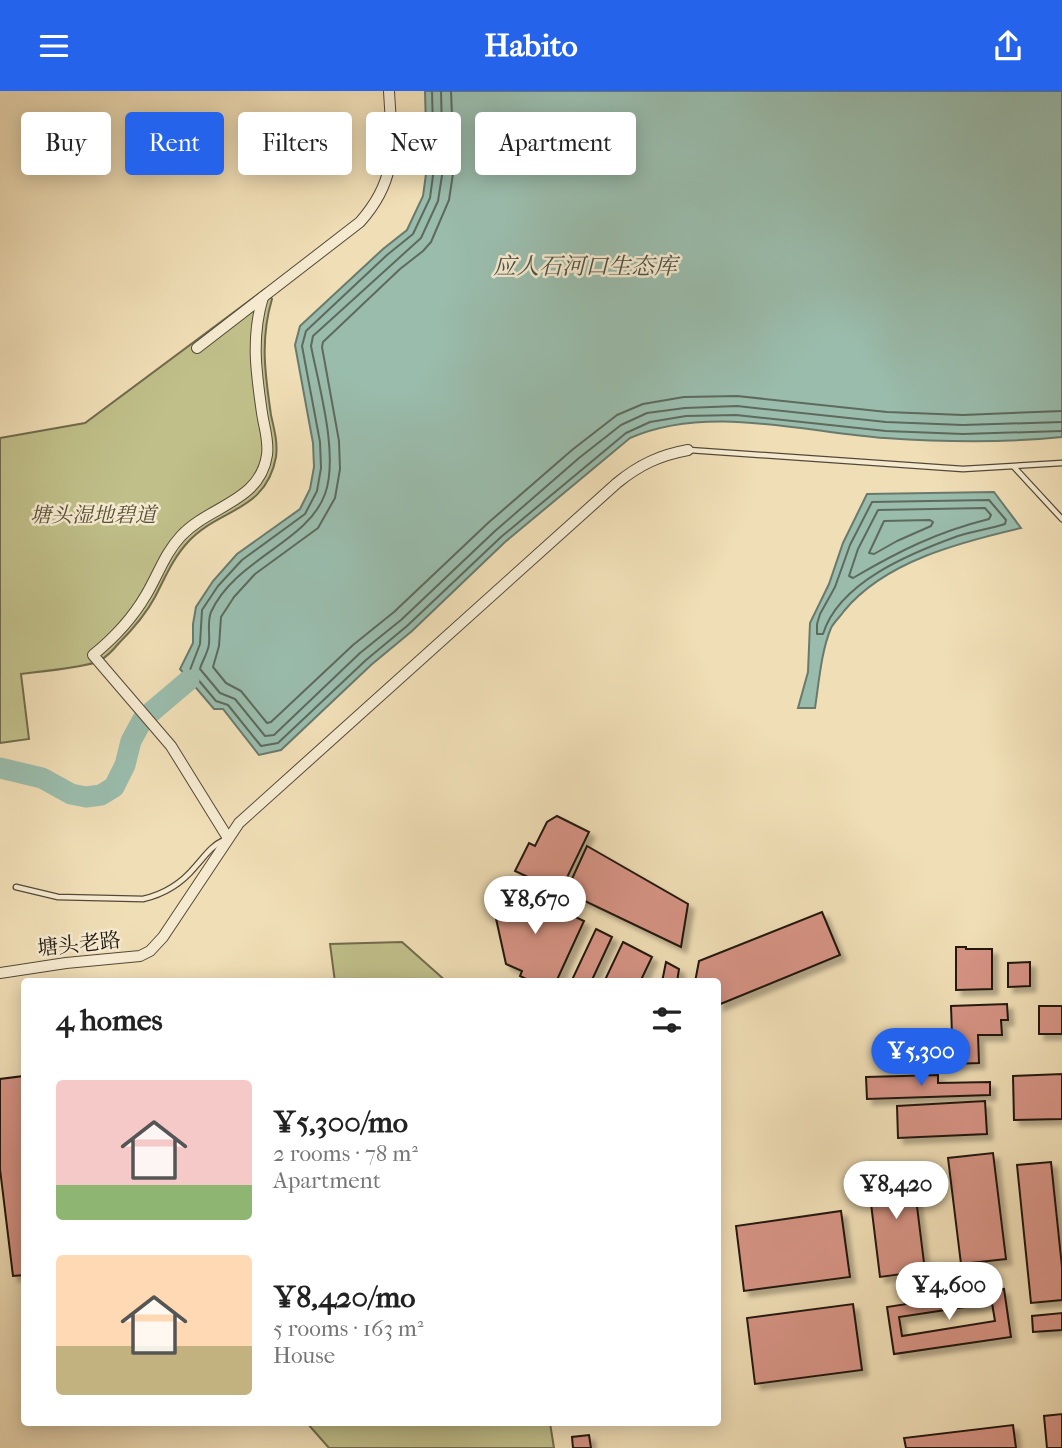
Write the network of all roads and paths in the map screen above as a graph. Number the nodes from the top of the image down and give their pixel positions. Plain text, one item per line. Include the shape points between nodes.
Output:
1 (389, 91) edge
2 (263, 297) junction
3 (197, 348) dead end
4 (688, 450) joint
5 (1062, 463) edge
6 (1013, 466) junction
7 (1062, 519) edge
8 (228, 838) junction
9 (16, 887) dead end
10 (0, 973) edge

1 - 2 street via 391,165 375,205 360,222
2 - 3 street
2 - 8 street via 254,343 267,438 264,467 248,492 182,535 135,612 93,655 171,746
4 - 6 lane via 963,469
4 - 8 street, 塘头老路 via 650,460 617,483
5 - 6 lane
6 - 7 lane
8 - 9 lane via 206,853 174,887 156,896 58,897
8 - 10 street, 塘头老路 via 150,951 129,958

